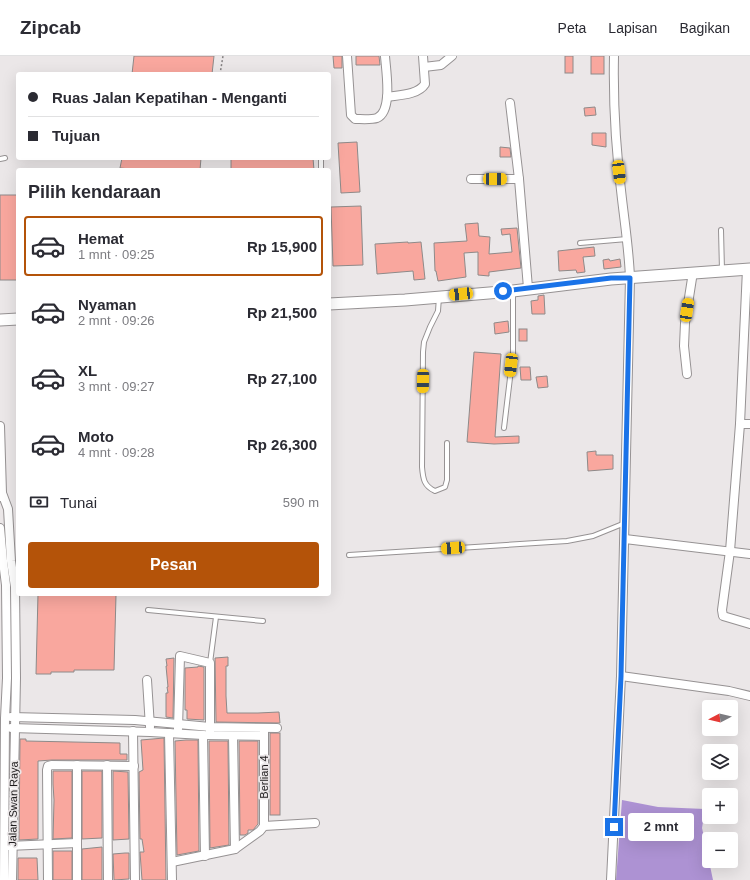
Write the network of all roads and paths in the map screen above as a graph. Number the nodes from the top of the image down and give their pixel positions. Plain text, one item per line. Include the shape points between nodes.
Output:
1 (223, 56) edge
2 (347, 56) edge
3 (385, 56) edge
4 (423, 56) edge
5 (452, 56) edge
6 (614, 56) edge
7 (424, 67) junction
8 (220, 72) edge
9 (388, 97) junction
10 (510, 103) dead end
11 (5, 158) dead end
12 (0, 159) edge
13 (471, 178) dead end
14 (519, 179) junction
15 (721, 230) dead end
16 (627, 239) junction
17 (580, 243) dead end
18 (748, 269) edge
19 (722, 270) junction
20 (693, 272) junction
21 (630, 278) junction
22 (528, 288) junction
23 (513, 291) junction
24 (440, 297) junction
25 (331, 304) edge
26 (16, 319) edge
27 (0, 320) edge
28 (687, 374) dead end
29 (740, 424) junction
30 (750, 424) edge
31 (0, 426) edge
32 (504, 428) dead end
33 (447, 443) dead end
34 (1, 497) edge
35 (625, 523) junction
36 (0, 528) edge
37 (625, 539) junction
38 (730, 551) junction
39 (750, 554) edge
40 (349, 555) dead end
41 (9, 574) junction
42 (148, 610) dead end
43 (216, 617) junction
44 (263, 621) dead end
45 (750, 624) edge
46 (210, 663) junction
47 (621, 676) junction
48 (7, 678) junction
49 (16, 678) junction
50 (147, 680) dead end
51 (3, 694) edge
52 (750, 696) edge
53 (15, 717) junction
54 (3, 718) edge
55 (88, 719) junction
56 (149, 722) junction
57 (178, 724) junction
58 (2, 728) edge
59 (15, 728) junction
60 (277, 728) dead end
61 (88, 730) junction
62 (133, 731) junction
63 (150, 732) junction
64 (208, 732) junction
65 (264, 732) junction
66 (169, 733) junction
67 (179, 734) junction
68 (233, 736) junction
69 (77, 765) junction
70 (107, 765) junction
71 (134, 766) junction
72 (314, 824) dead end
73 (264, 826) junction
74 (77, 843) junction
75 (48, 845) junction
76 (2, 846) edge
77 (13, 846) junction
78 (234, 849) junction
79 (206, 856) junction
80 (172, 862) junction
81 (4, 880) edge
82 (12, 880) edge
83 (48, 880) edge
84 (77, 880) edge
85 (108, 880) edge
86 (135, 880) edge
87 (172, 880) edge
88 (611, 880) edge

1 - 8 path
2 - 9 street via 352,117 376,118 386,107
3 - 9 street
4 - 7 street
5 - 7 street via 441,65
6 - 16 street via 618,163
7 - 9 street via 425,84 420,89
10 - 14 street
11 - 12 lane
13 - 14 street
14 - 22 street
15 - 19 lane
16 - 17 lane
16 - 21 street
18 - 19 main road
18 - 29 street
19 - 20 main road
20 - 21 main road
20 - 28 street via 685,323
21 - 22 main road
21 - 35 street
22 - 23 main road
23 - 24 main road
23 - 32 lane via 513,353
24 - 25 main road
24 - 33 lane via 438,311 424,342 423,352 422,468 425,483 435,491 445,487 447,480
26 - 27 main road
29 - 30 street
29 - 38 street
31 - 34 street
34 - 41 street via 8,509
35 - 37 street
35 - 40 lane via 593,536 567,541
36 - 41 street
37 - 38 street
37 - 47 street
38 - 39 street
38 - 45 street via 722,614
41 - 48 street, Jalan Swan Raya via 6,585
41 - 49 street, Jalan Swan Raya via 15,587
42 - 43 lane
43 - 44 lane
43 - 46 lane
46 - 57 street via 180,656
46 - 64 street
47 - 52 street
47 - 88 street
48 - 49 street
48 - 51 street, Jalan Swan Raya
49 - 53 street, Jalan Swan Raya
50 - 56 street
51 - 54 street, Jalan Swan Raya
53 - 54 street
53 - 55 street
53 - 59 street, Jalan Swan Raya
54 - 58 street, Jalan Swan Raya
55 - 56 street
55 - 61 street
56 - 57 street
56 - 63 street
57 - 64 street
57 - 67 street
58 - 59 street
58 - 76 street, Jalan Swan Raya
59 - 61 street
59 - 77 street, Jalan Swan Raya
60 - 65 street
61 - 62 street
62 - 63 street
62 - 71 street
63 - 66 street
64 - 65 street
64 - 67 street
64 - 68 street
64 - 79 street
65 - 68 street
65 - 73 street, Berlian 4
66 - 67 street
66 - 80 street
68 - 78 street
69 - 70 street
69 - 74 street
69 - 75 street via 48,766
70 - 71 street
70 - 85 street
71 - 86 street
72 - 73 street
73 - 78 street
74 - 75 street
74 - 84 street
75 - 77 street
75 - 83 street
76 - 77 street
76 - 81 street, Jalan Swan Raya
77 - 82 street, Jalan Swan Raya
78 - 79 street
79 - 80 street
80 - 87 street

